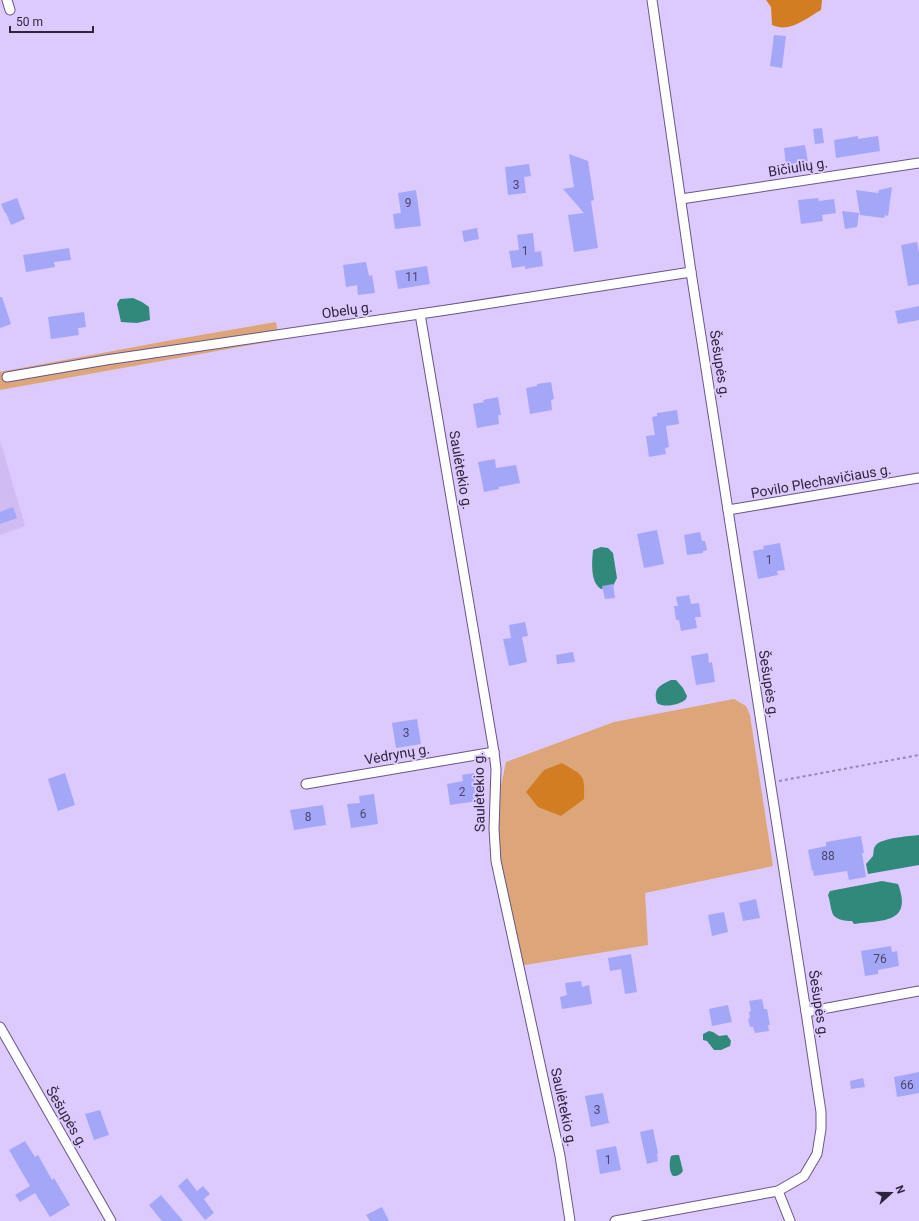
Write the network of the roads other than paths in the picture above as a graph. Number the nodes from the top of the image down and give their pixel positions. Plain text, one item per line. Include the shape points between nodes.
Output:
1 (7, 0) edge
2 (652, 0) edge
3 (10, 10) dead end
4 (919, 163) edge
5 (681, 199) junction
6 (691, 272) junction
7 (420, 314) junction
8 (7, 376) dead end
9 (919, 478) edge
10 (728, 510) junction
11 (494, 752) junction
12 (306, 784) dead end
13 (919, 991) edge
14 (806, 1012) junction
15 (0, 1027) edge
16 (778, 1191) junction
17 (111, 1221) edge
18 (570, 1221) edge
19 (615, 1221) edge
20 (790, 1221) edge

1 - 3 street
2 - 5 street, Šešupės g.
4 - 5 street, Bičiulių g.
5 - 6 street, Šešupės g.
6 - 7 street, Obelų g.
6 - 10 street, Šešupės g.
7 - 8 street, Obelų g.
7 - 11 street, Saulėtekio g.
9 - 10 street, Povilo Plechavičiaus g.
10 - 14 street, Šešupės g.
11 - 12 street, Vėdrynų g.
11 - 18 street, Saulėtekio g. via 496,861 560,1156
13 - 14 street
14 - 16 street, Šešupės g. via 821,1112 821,1129 817,1154 804,1176
15 - 17 street, Šešupės g.
16 - 19 street, Šešupės g.
16 - 20 street

